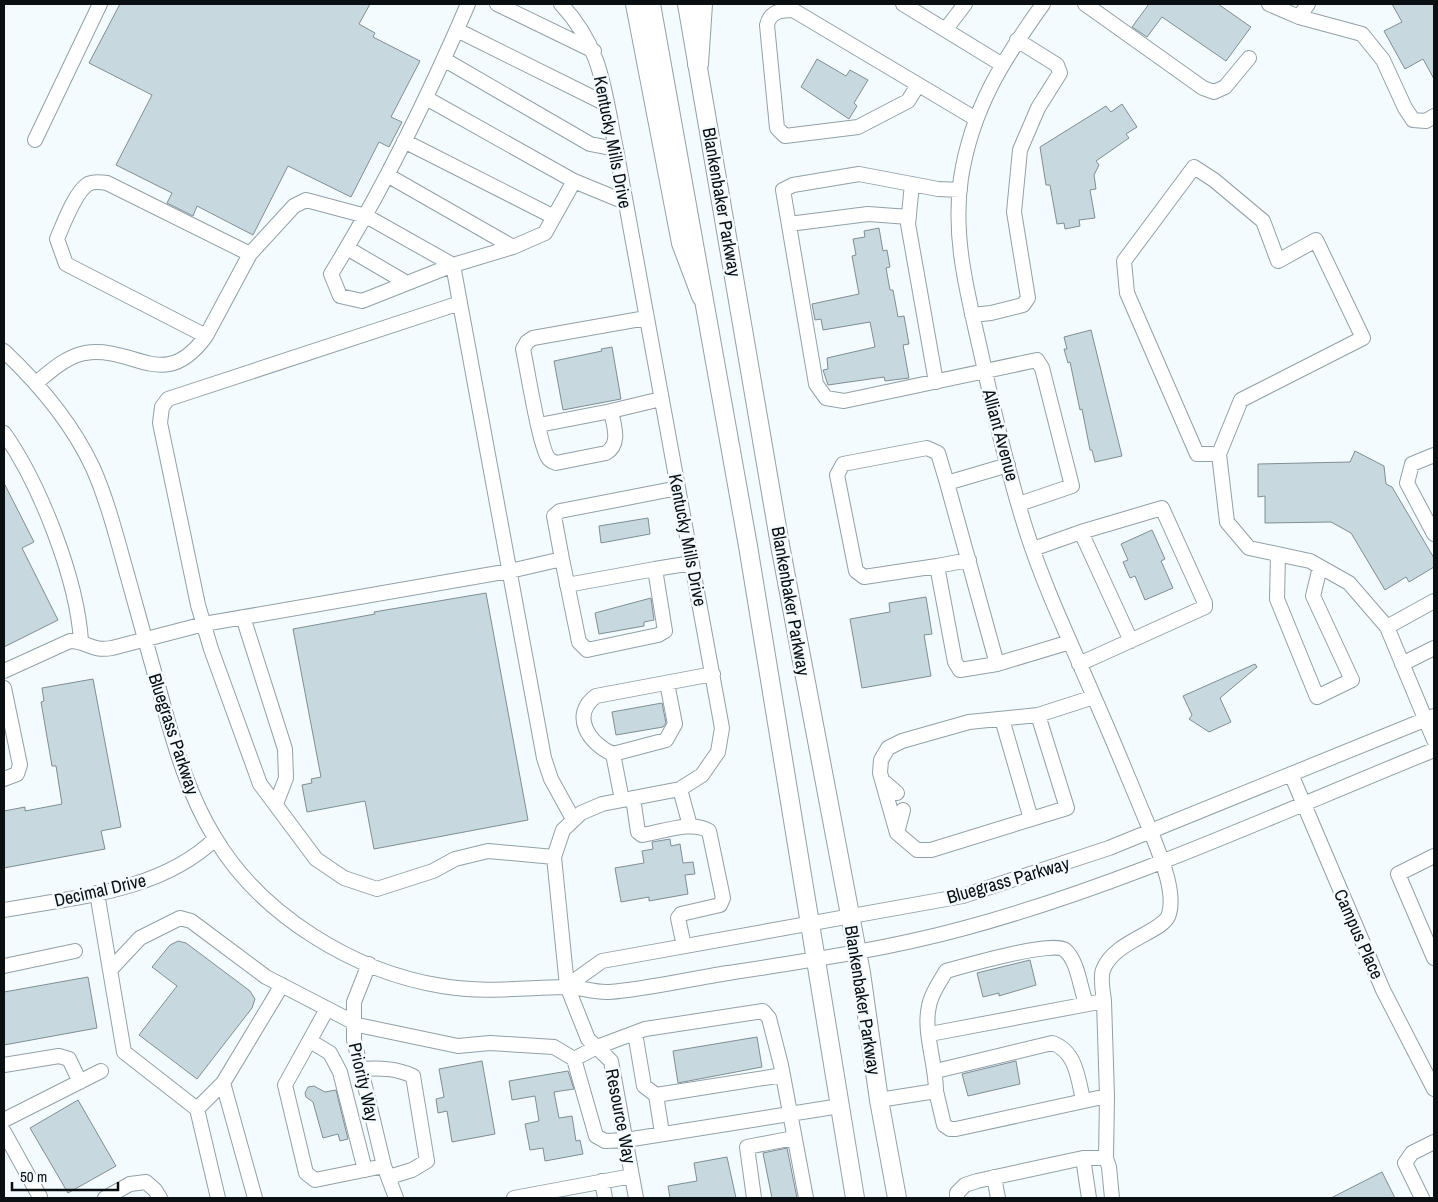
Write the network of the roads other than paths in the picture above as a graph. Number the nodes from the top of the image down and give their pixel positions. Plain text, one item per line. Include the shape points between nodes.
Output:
1 (100, 4) edge
2 (468, 4) edge
3 (497, 4) edge
4 (561, 4) edge
5 (636, 4) edge
6 (651, 4) edge
7 (687, 4) edge
8 (702, 4) edge
9 (965, 4) edge
10 (1043, 4) edge
11 (1085, 4) edge
12 (1269, 4) edge
13 (1308, 4) edge
14 (907, 5) edge
15 (1299, 17) junction
16 (946, 29) junction
17 (457, 30) junction
18 (1017, 40) junction
19 (594, 51) junction
20 (1248, 58) dead end
21 (445, 60) junction
22 (698, 64) junction
23 (1001, 64) junction
24 (918, 84) junction
25 (426, 98) junction
26 (606, 104) junction
27 (1434, 116) edge
28 (976, 119) junction
29 (35, 140) dead end
30 (404, 141) junction
31 (616, 149) junction
32 (387, 175) junction
33 (574, 181) junction
34 (912, 184) junction
35 (960, 190) junction
36 (625, 202) junction
37 (366, 216) junction
38 (554, 217) junction
39 (909, 217) junction
40 (789, 224) junction
41 (513, 247) junction
42 (347, 248) junction
43 (250, 254) junction
44 (452, 265) junction
45 (405, 282) junction
46 (702, 296) junction
47 (460, 303) junction
48 (972, 315) junction
49 (646, 318) junction
50 (206, 336) junction
51 (4, 351) edge
52 (985, 372) junction
53 (936, 382) junction
54 (36, 383) junction
55 (661, 399) junction
56 (611, 411) junction
57 (539, 425) junction
58 (4, 433) edge
59 (1219, 454) junction
60 (1434, 455) edge
61 (1008, 465) junction
62 (948, 483) junction
63 (678, 488) junction
64 (1019, 504) junction
65 (1081, 532) junction
66 (1434, 534) edge
67 (1033, 550) junction
68 (1278, 554) junction
69 (562, 559) junction
70 (969, 560) junction
71 (692, 563) junction
72 (937, 566) junction
73 (1320, 567) junction
74 (655, 570) junction
75 (510, 571) junction
76 (568, 585) junction
77 (1434, 601) edge
78 (243, 618) junction
79 (204, 624) junction
80 (1387, 627) junction
81 (81, 641) junction
82 (146, 641) junction
83 (1130, 641) junction
84 (1070, 642) junction
85 (1434, 648) edge
86 (996, 664) junction
87 (1079, 664) junction
88 (1402, 664) junction
89 (4, 671) edge
90 (712, 674) junction
91 (667, 683) junction
92 (4, 688) edge
93 (1094, 697) junction
94 (1038, 715) junction
95 (1002, 718) junction
96 (1430, 718) edge
97 (8, 738) edge
98 (1434, 740) edge
99 (1434, 750) edge
100 (613, 754) junction
101 (1291, 774) junction
102 (4, 779) edge
103 (882, 780) junction
104 (680, 789) junction
105 (897, 793) dead end
106 (628, 799) junction
107 (1302, 803) junction
108 (276, 804) junction
109 (903, 810) dead end
110 (574, 819) junction
111 (1030, 820) junction
112 (690, 826) junction
113 (1151, 832) junction
114 (897, 833) junction
115 (215, 839) junction
116 (1434, 856) edge
117 (554, 857) junction
118 (1163, 862) junction
119 (97, 893) junction
120 (4, 910) edge
121 (850, 915) junction
122 (809, 922) junction
123 (684, 946) junction
124 (75, 951) dead end
125 (856, 952) junction
126 (1434, 958) edge
127 (816, 960) junction
128 (369, 964) junction
129 (4, 966) edge
130 (110, 970) junction
131 (282, 985) junction
132 (567, 986) junction
133 (1104, 1001) junction
134 (1086, 1003) junction
135 (327, 1009) junction
136 (353, 1023) junction
137 (635, 1033) junction
138 (930, 1034) junction
139 (310, 1041) junction
140 (597, 1047) junction
141 (574, 1059) junction
142 (4, 1066) edge
143 (361, 1069) junction
144 (101, 1071) dead end
145 (936, 1071) junction
146 (783, 1075) junction
147 (80, 1082) junction
148 (224, 1083) junction
149 (936, 1090) junction
150 (1434, 1090) edge
151 (656, 1095) junction
152 (1107, 1096) junction
153 (879, 1100) junction
154 (1084, 1100) junction
155 (840, 1106) junction
156 (197, 1109) junction
157 (789, 1114) junction
158 (4, 1120) edge
159 (4, 1132) edge
160 (662, 1133) junction
161 (794, 1138) junction
162 (626, 1140) junction
163 (1434, 1142) edge
164 (1083, 1158) junction
165 (1106, 1158) junction
166 (365, 1170) junction
167 (386, 1172) junction
168 (632, 1176) junction
169 (994, 1177) junction
170 (602, 1181) junction
171 (40, 1197) dead end
172 (105, 1198) edge
173 (160, 1198) edge
174 (218, 1198) edge
175 (255, 1198) edge
176 (396, 1198) edge
177 (514, 1198) edge
178 (605, 1198) edge
179 (636, 1198) edge
180 (754, 1198) edge
181 (806, 1198) edge
182 (855, 1198) edge
183 (897, 1198) edge
184 (957, 1198) edge
185 (998, 1198) edge
186 (1089, 1198) edge
187 (1112, 1198) edge
188 (1422, 1198) edge

1 - 29 street
2 - 17 street
3 - 19 street
4 - 19 street, Kentucky Mills Drive via 576,20
5 - 46 highway via 682,243
6 - 46 main road, Blankenbaker Parkway
7 - 22 main road, Blankenbaker Parkway
8 - 22 highway
9 - 16 street
10 - 18 street, Alliant Avenue
11 - 20 street via 1203,88 1214,92 1225,87
12 - 15 street
13 - 15 street
14 - 16 street
15 - 27 street via 1362,34 1382,60 1414,120
16 - 23 street
17 - 21 street
17 - 26 street
18 - 23 street, Alliant Avenue
18 - 48 street via 1057,65 1060,73 1038,108 1020,150 1014,212 1028,298 1023,305
19 - 26 street, Kentucky Mills Drive
21 - 25 street
21 - 31 street via 590,144
22 - 121 main road, Blankenbaker Parkway via 780,544
23 - 28 street, Alliant Avenue
24 - 24 street via 793,10 775,12 769,18 776,128 785,136 858,127 908,101
24 - 28 street
25 - 30 street
25 - 33 street
26 - 31 street, Kentucky Mills Drive
28 - 35 street, Alliant Avenue
30 - 32 street
30 - 38 street
31 - 36 street, Kentucky Mills Drive
32 - 37 street
32 - 41 street
33 - 36 street
33 - 38 street
34 - 35 street
34 - 39 street
34 - 40 street via 859,174 793,185 783,190
35 - 48 street, Alliant Avenue via 959,244
36 - 49 street, Kentucky Mills Drive
37 - 42 street
37 - 43 street via 306,200 294,206
37 - 44 street
38 - 41 street via 545,233
39 - 40 street via 868,214
39 - 53 street
40 - 53 street via 820,393 826,398 844,401
41 - 44 street
42 - 45 street
42 - 45 street via 331,274 340,296 362,300
43 - 50 street
43 - 50 street via 107,183 89,183 81,190 57,239 66,264
44 - 45 street
44 - 47 street
46 - 122 main road, Blankenbaker Parkway via 748,546
47 - 75 street
47 - 79 street via 168,400 162,407 160,423
48 - 52 street, Alliant Avenue
49 - 55 street, Kentucky Mills Drive
49 - 57 street via 533,338 527,342 523,349
50 - 54 street via 195,352 169,364 86,353 66,360
51 - 54 street, Bluegrass Parkway
52 - 53 street
52 - 61 street, Alliant Avenue
52 - 64 street via 1037,360 1042,368 1072,486
54 - 82 street, Bluegrass Parkway via 64,417 93,468 110,514
55 - 56 street
55 - 63 street, Kentucky Mills Drive
56 - 57 street
56 - 57 street via 615,441 612,449 556,463 549,459
58 - 81 street via 48,514 64,563
59 - 59 street via 1241,400 1363,338 1316,240 1278,261 1263,221 1194,167 1124,261 1126,293 1198,454
59 - 68 street via 1227,522 1249,548
60 - 66 street via 1412,464 1407,483
61 - 62 street
61 - 64 street, Alliant Avenue
62 - 70 street
62 - 72 street via 938,453 927,448 843,464 837,475 856,571 864,577
63 - 69 street via 560,511 554,516
63 - 71 street, Kentucky Mills Drive
64 - 67 street, Alliant Avenue
65 - 67 street
65 - 83 street
65 - 83 street via 1162,508 1201,594 1204,607
67 - 84 street, Alliant Avenue
68 - 73 street via 1310,561
68 - 73 street via 1277,599 1317,698 1352,680 1313,596
69 - 75 street
69 - 76 street
70 - 72 street
70 - 86 street
71 - 74 street
71 - 90 street, Kentucky Mills Drive
72 - 86 street via 955,662 960,670
73 - 80 street via 1350,583
74 - 76 street
74 - 76 street via 665,631 658,636 586,650 579,642
75 - 78 street
75 - 110 street via 544,758 551,779
77 - 80 street
78 - 79 street
78 - 108 street via 285,749 286,778
79 - 82 street
79 - 108 street via 260,784
80 - 88 street
81 - 82 street via 100,650
81 - 89 street via 59,644
82 - 115 street, Bluegrass Parkway via 182,768
83 - 87 street
84 - 86 street
84 - 87 street, Alliant Avenue
85 - 88 street
87 - 93 street, Alliant Avenue
88 - 96 street
90 - 91 street
90 - 104 street, Kentucky Mills Drive via 722,728 718,752 702,775
91 - 100 street via 675,724 672,733 656,744
91 - 100 street via 596,696 585,706 583,713 587,731 594,742
92 - 97 street
93 - 94 street
93 - 113 street, Alliant Avenue
94 - 95 street
94 - 111 street via 1067,808
95 - 103 street via 969,722 888,748 881,760
95 - 111 street
96 - 98 street
96 - 101 street, Bluegrass Parkway
97 - 102 street via 20,765 17,774
99 - 107 street, Bluegrass Parkway
100 - 106 street
101 - 107 street, Campus Place
101 - 113 street, Bluegrass Parkway
103 - 105 street
103 - 114 street
104 - 106 street, Kentucky Mills Drive
104 - 112 street
106 - 110 street, Kentucky Mills Drive via 592,808
106 - 112 street via 638,832 642,835
107 - 118 street, Bluegrass Parkway
107 - 150 street, Campus Place via 1383,990
108 - 117 street via 316,858 344,878 377,890 433,871 455,859 488,851
109 - 114 street
110 - 117 street, Kentucky Mills Drive via 563,830
111 - 114 street via 931,850 916,850
112 - 123 street via 701,826 709,831 723,898 720,905 681,914 678,918
113 - 118 street, Alliant Avenue
113 - 121 street, Bluegrass Parkway via 963,896
115 - 119 street, Decimal Drive via 195,856 158,875
115 - 128 street, Bluegrass Parkway via 251,884 274,906 318,939
116 - 126 street via 1398,874
117 - 132 street, Kentucky Mills Drive
118 - 125 street, Bluegrass Parkway via 964,929
118 - 133 street, Alliant Avenue via 1171,899 1169,916 1113,954 1103,971
119 - 120 street, Decimal Drive
119 - 130 street
121 - 122 street, Bluegrass Parkway
121 - 125 main road, Blankenbaker Parkway
122 - 123 street, Bluegrass Parkway
122 - 127 main road, Blankenbaker Parkway
123 - 132 street, Bluegrass Parkway via 602,961
124 - 129 street
125 - 127 street, Bluegrass Parkway
125 - 153 main road, Blankenbaker Parkway
127 - 132 street, Bluegrass Parkway via 604,992
127 - 155 main road, Blankenbaker Parkway
128 - 132 street, Bluegrass Parkway via 442,986 512,991
128 - 136 street, Priority Way via 354,1002
130 - 131 street via 140,938 180,918 191,921 266,977
130 - 156 street via 124,1052
131 - 135 street
131 - 148 street
132 - 140 street, Resource Way via 588,1039
133 - 134 street
133 - 152 street, Alliant Avenue
134 - 138 street
134 - 138 street via 1064,949 1055,946 1021,952 946,971 929,1004
135 - 136 street
135 - 139 street
136 - 141 street via 458,1046 490,1043 554,1047
136 - 143 street, Priority Way
137 - 140 street
137 - 146 street via 763,1011 770,1018
137 - 151 street via 644,1086
138 - 145 street
139 - 166 street via 330,1053 340,1072
139 - 166 street via 285,1085 306,1173 315,1180
140 - 141 street
140 - 162 street, Resource Way via 610,1061
141 - 162 street via 596,1136 604,1140
142 - 147 street via 59,1056 69,1059
143 - 167 street, Priority Way
143 - 167 street via 401,1070 413,1076 428,1160 412,1170
144 - 147 street
145 - 149 street
145 - 154 street via 1052,1044 1062,1047 1070,1056
146 - 151 street
146 - 157 street
147 - 158 street
148 - 156 street
148 - 175 street
149 - 153 street
149 - 154 street via 944,1125 950,1129
151 - 160 street
152 - 154 street
152 - 165 street, Alliant Avenue
153 - 183 main road, Blankenbaker Parkway
155 - 157 street
155 - 182 main road, Blankenbaker Parkway
156 - 174 street
157 - 160 street
157 - 161 street
159 - 171 street
160 - 162 street
161 - 180 street via 747,1147
161 - 181 street
162 - 168 street, Resource Way
163 - 188 street via 1412,1153 1406,1163
164 - 165 street
164 - 169 street
164 - 186 street
165 - 187 street, Alliant Avenue via 1110,1167
166 - 167 street
167 - 176 street, Priority Way
168 - 170 street
168 - 179 street, Resource Way
169 - 184 street via 965,1185 957,1193
169 - 185 street
170 - 177 street
170 - 178 street
172 - 173 street via 130,1184 146,1182

